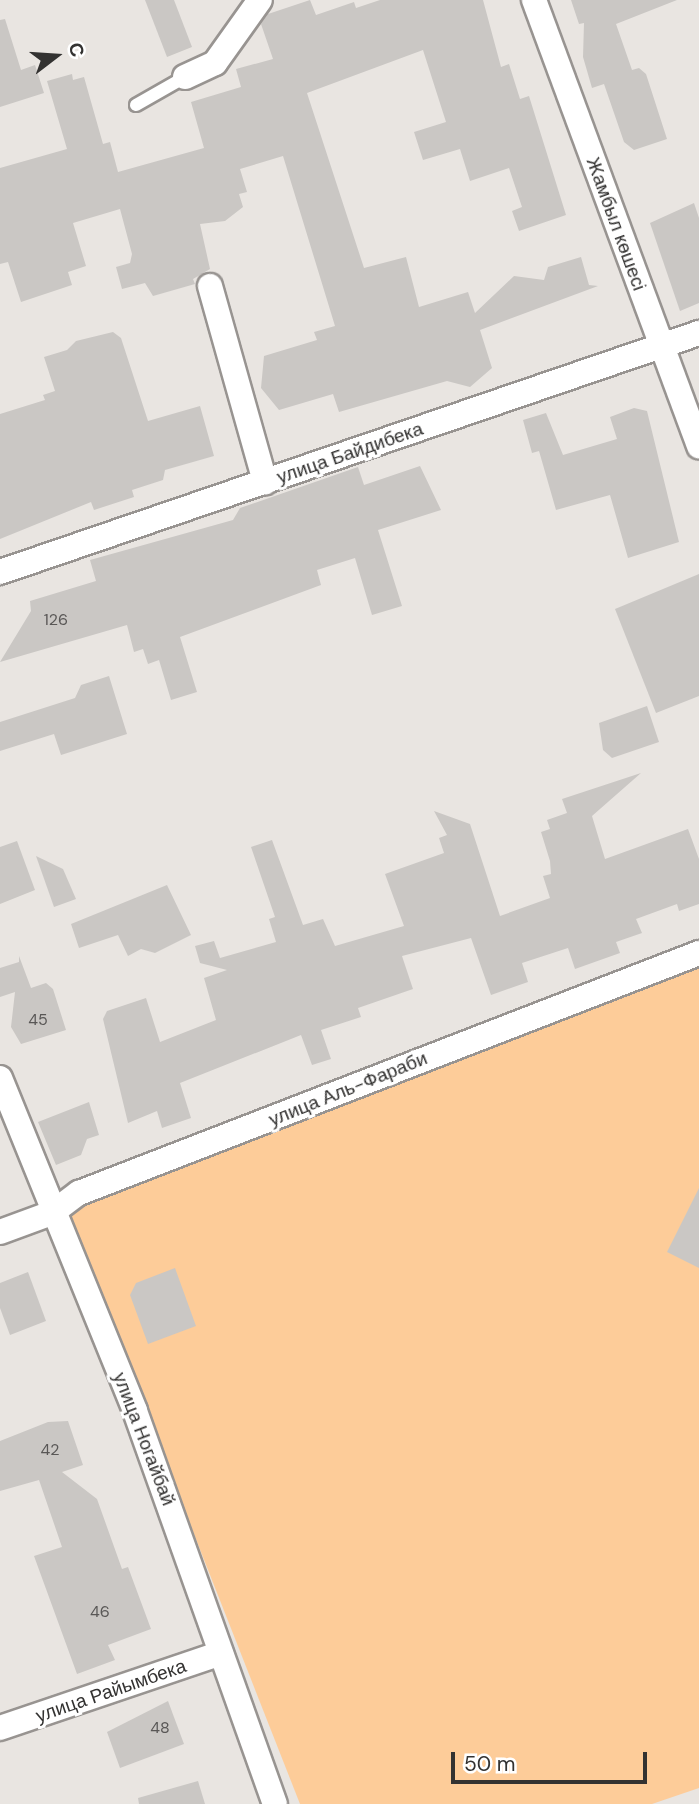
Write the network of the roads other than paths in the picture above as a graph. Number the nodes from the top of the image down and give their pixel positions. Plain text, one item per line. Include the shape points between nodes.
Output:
1 (260, 0) edge
2 (534, 0) edge
3 (185, 77) joint
4 (136, 105) dead end
5 (210, 286) dead end
6 (699, 333) edge
7 (662, 347) junction
8 (699, 447) edge
9 (265, 482) junction
10 (0, 572) edge
11 (699, 953) edge
12 (0, 1078) edge
13 (52, 1213) junction
14 (0, 1232) edge
15 (222, 1653) junction
16 (0, 1728) edge
17 (275, 1804) edge

1 - 3 street via 223,55
2 - 7 street, Жамбыл көшесі
3 - 4 lane
5 - 9 street
6 - 7 street, улица Байдибека
7 - 8 street, Жамбыл көшесі
7 - 9 street, улица Байдибека
9 - 10 street, улица Байдибека
11 - 13 street, улица Аль-Фараби via 79,1193
12 - 13 street, улица Ногайбай
13 - 14 street, улица Аль-Фараби
13 - 15 street, улица Ногайбай via 135,1411
15 - 16 street, улица Райымбека
15 - 17 street, улица Ногайбай

